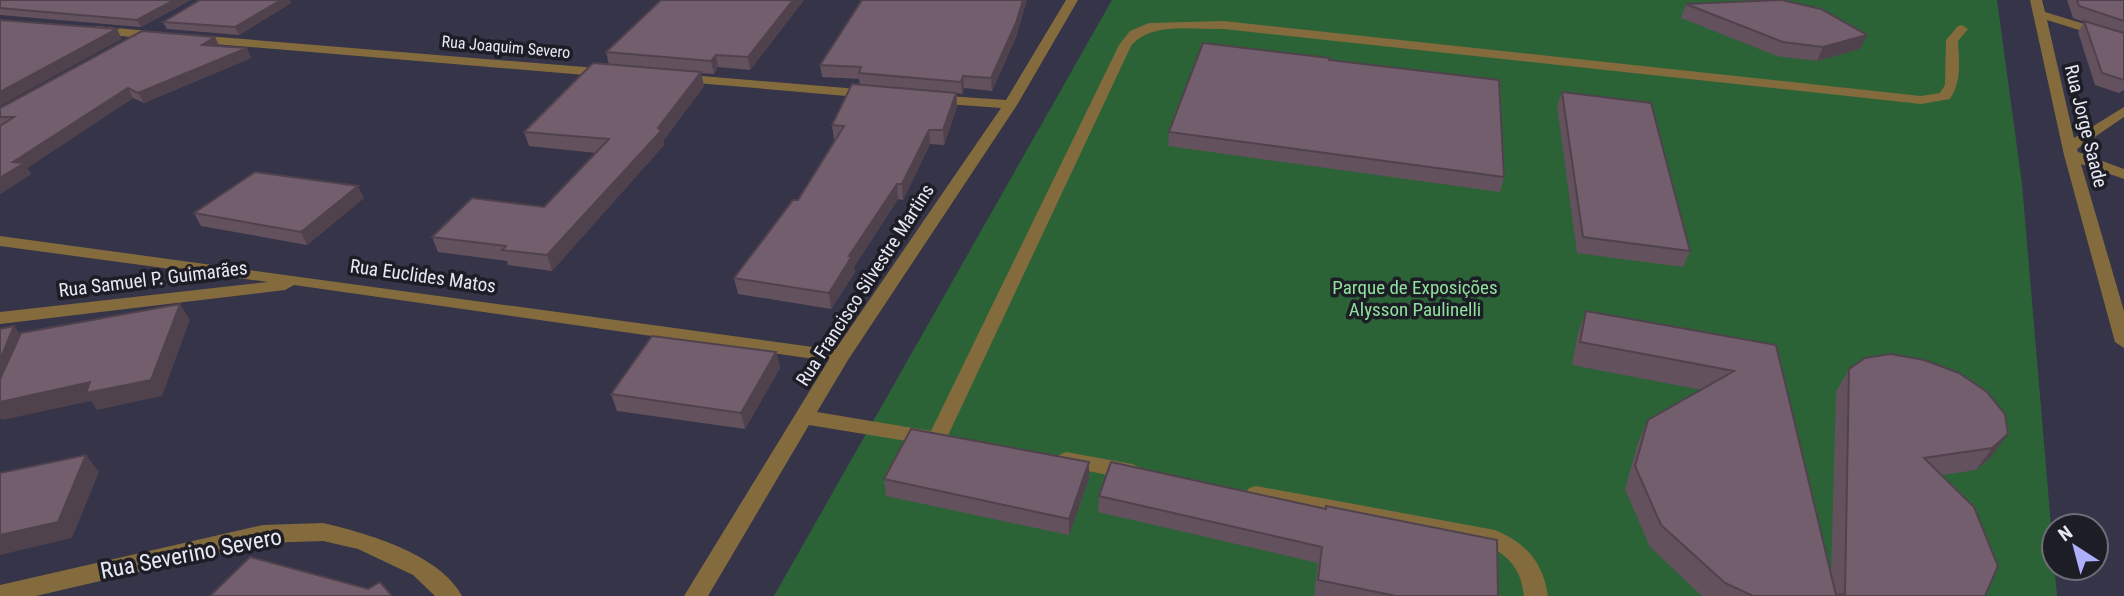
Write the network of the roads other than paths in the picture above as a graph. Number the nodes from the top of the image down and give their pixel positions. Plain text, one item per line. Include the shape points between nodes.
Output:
1 (1072, 0) edge
2 (2037, 7) edge
3 (163, 23) edge
4 (77, 29) edge
5 (1962, 29) dead end
6 (142, 35) junction
7 (2124, 40) edge
8 (118, 48) edge
9 (624, 74) edge
10 (666, 77) edge
11 (886, 95) edge
12 (914, 97) edge
13 (1010, 105) junction
14 (2124, 111) edge
15 (2071, 151) junction
16 (2124, 174) edge
17 (0, 242) edge
18 (312, 282) junction
19 (0, 318) edge
20 (2124, 342) edge
21 (840, 357) junction
22 (804, 417) junction
23 (937, 439) junction
24 (964, 443) edge
25 (1045, 457) edge
26 (1153, 476) edge
27 (1233, 490) edge
28 (0, 594) edge
29 (450, 596) edge
30 (696, 596) edge
31 (1536, 596) edge

1 - 13 street, Rua Francisco Silvestre Martins
2 - 7 street
2 - 15 street, Rua Jorge Saade
3 - 6 street
4 - 6 street, Rua Joaquim Severo
5 - 23 street via 1952,40 1952,85 1945,96 1921,100 1326,34 1224,25 1149,27 1125,45
6 - 8 street
6 - 9 street, Rua Joaquim Severo
10 - 11 street
12 - 13 street
13 - 21 street, Rua Francisco Silvestre Martins
14 - 15 street
15 - 16 street
15 - 20 street, Rua Jorge Saade
17 - 18 street, Rua Euclides Matos
18 - 19 street, Rua Samuel P. Guimarães
18 - 21 street, Rua Euclides Matos
21 - 22 street, Rua Francisco Silvestre Martins
22 - 23 street
22 - 30 street, Rua Francisco Silvestre Martins
23 - 24 street
25 - 26 street
27 - 31 street via 1487,536 1511,545 1525,561 1535,581
28 - 29 street, Rua Severino Severo via 263,534 323,532 363,541 421,569

